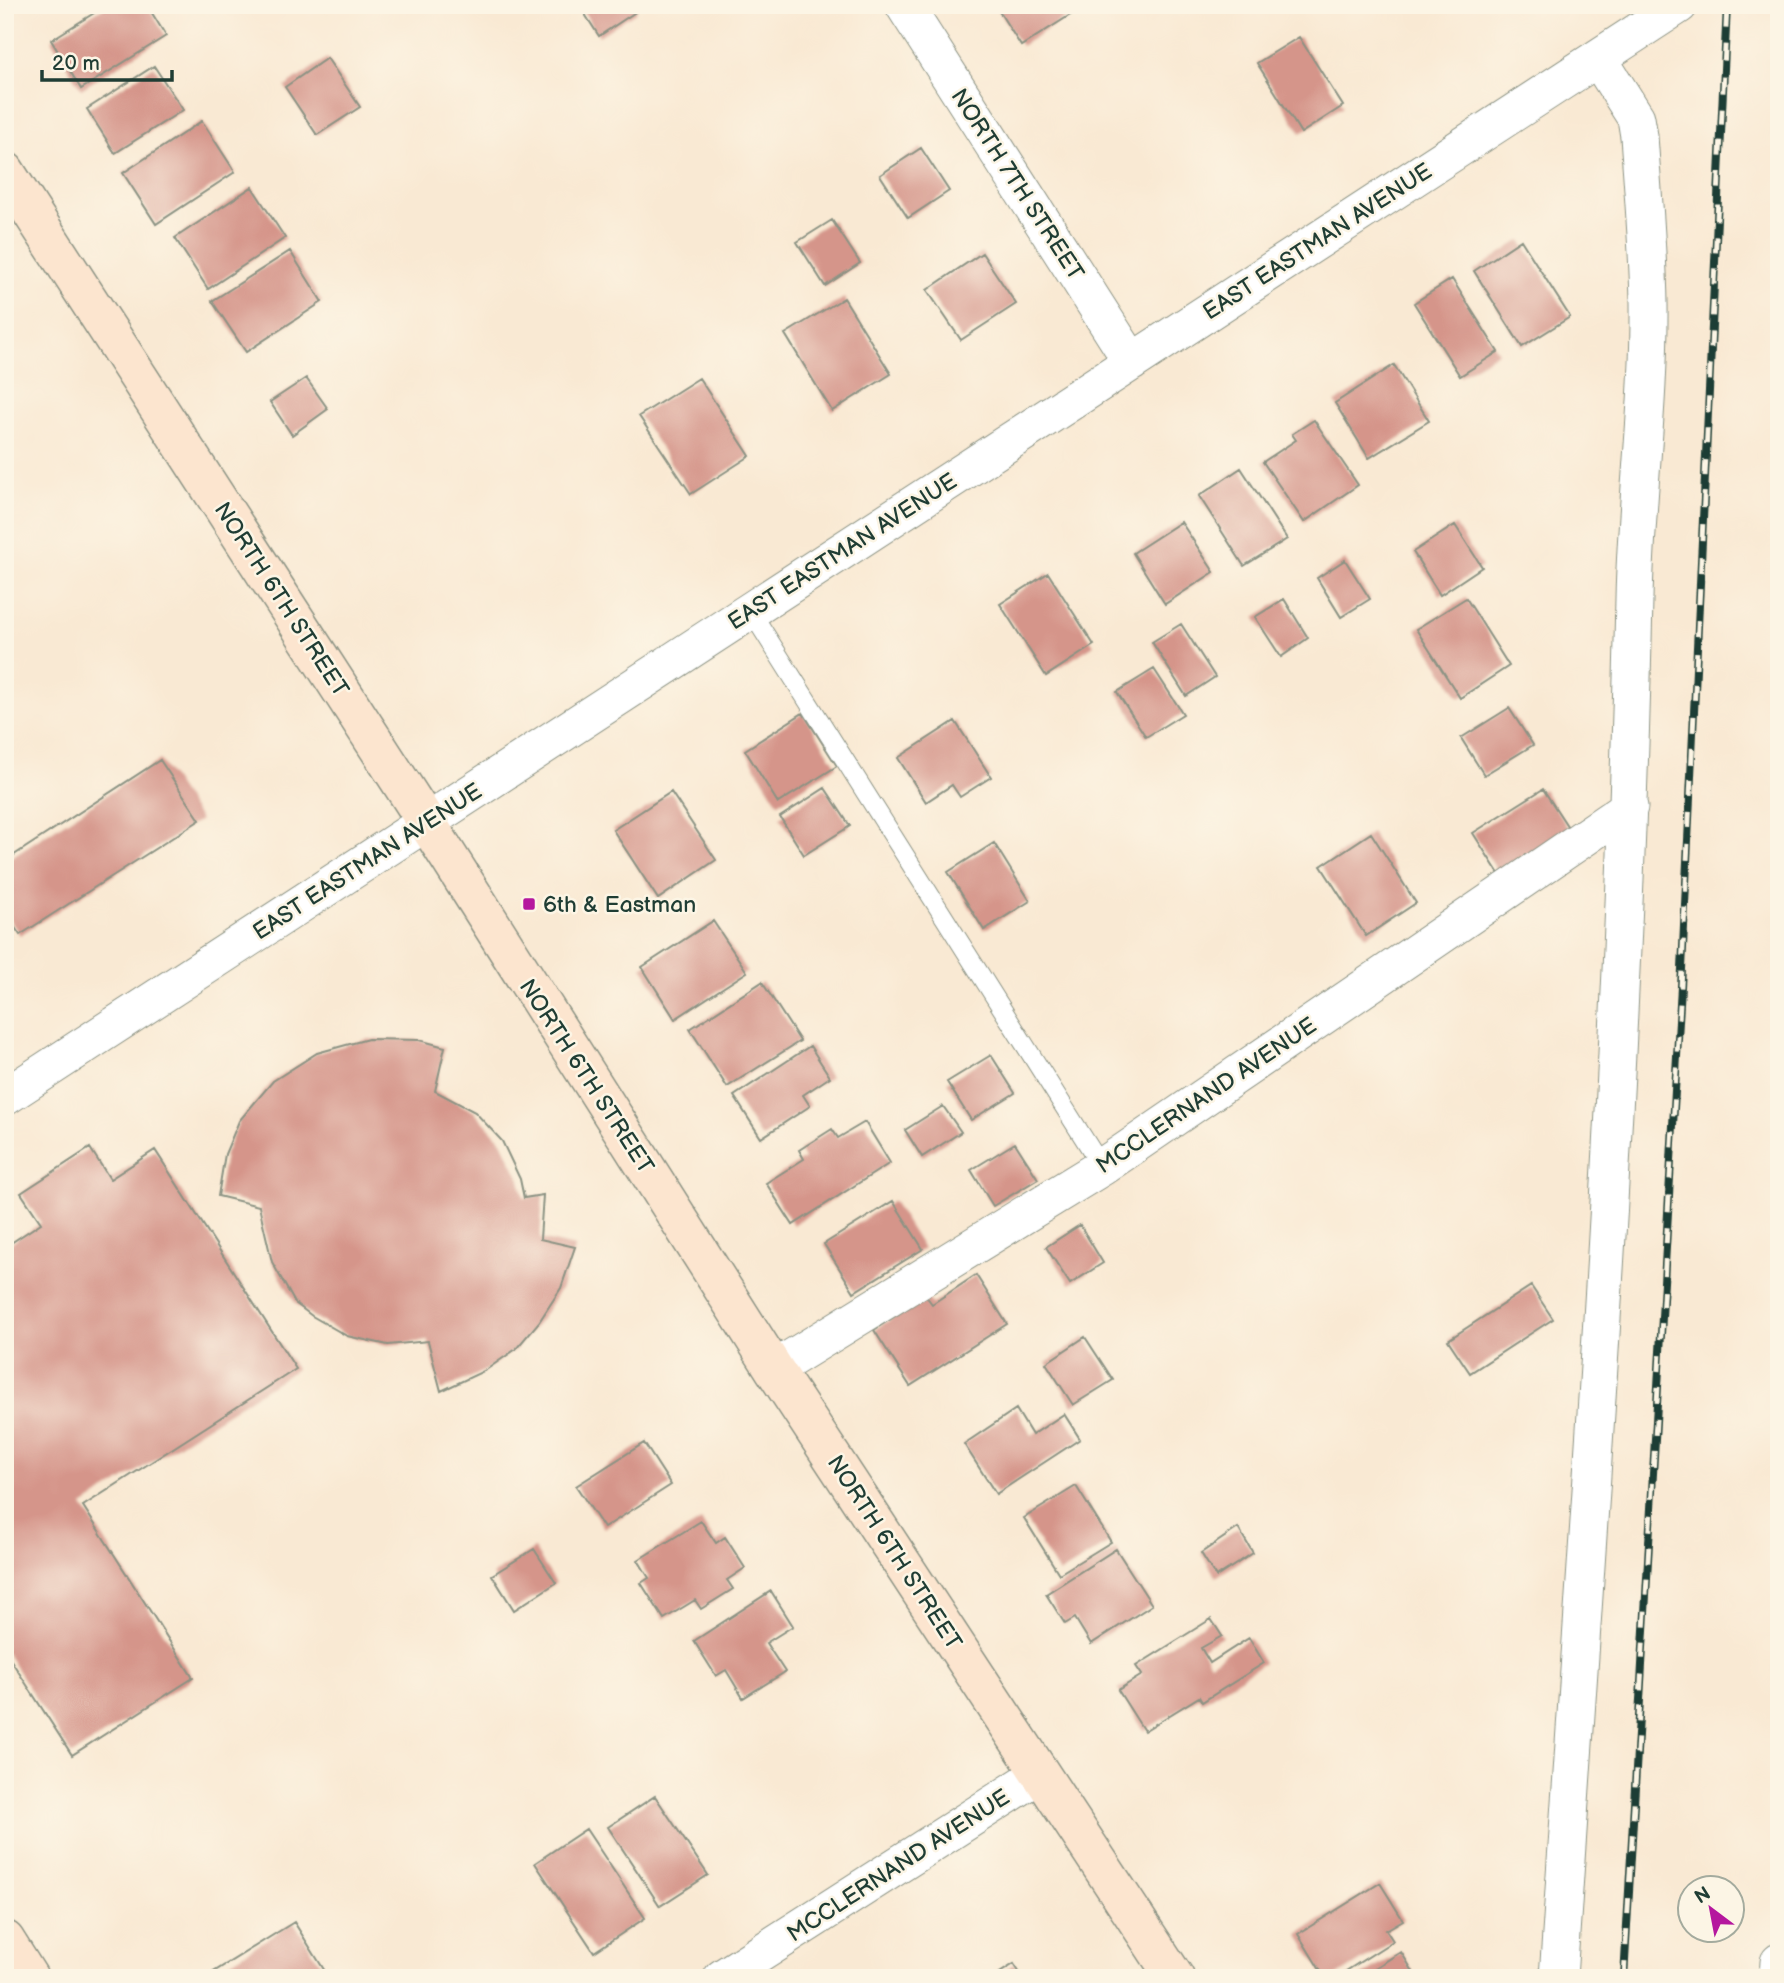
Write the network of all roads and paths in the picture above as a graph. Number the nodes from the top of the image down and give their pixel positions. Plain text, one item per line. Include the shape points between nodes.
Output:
1 (904, 5) edge
2 (1679, 5) edge
3 (1598, 58) junction
4 (5, 171) edge
5 (1132, 362) junction
6 (750, 610) junction
7 (1629, 807) junction
8 (427, 823) junction
9 (5, 1097) edge
10 (1102, 1167) junction
11 (774, 1369) junction
12 (1040, 1774) junction
13 (5, 1940) edge
14 (1779, 1962) edge
15 (29, 1978) edge
16 (722, 1978) edge
17 (1174, 1978) edge
18 (1558, 1978) edge
19 (1778, 1978) edge

1 - 5 street, NORTH 7TH STREET
2 - 3 street, EAST EASTMAN AVENUE
3 - 5 street, EAST EASTMAN AVENUE
3 - 7 street via 1636,118 1649,302 1634,557
4 - 8 main road, NORTH 6TH STREET
5 - 6 street, EAST EASTMAN AVENUE
6 - 8 street, EAST EASTMAN AVENUE
6 - 10 lane
7 - 10 street, MCCLERNAND AVENUE
7 - 18 street via 1607,1242
8 - 9 street, EAST EASTMAN AVENUE
8 - 11 main road, NORTH 6TH STREET
10 - 11 street, MCCLERNAND AVENUE
11 - 12 main road, NORTH 6TH STREET
12 - 16 street, MCCLERNAND AVENUE
12 - 17 main road, NORTH 6TH STREET
13 - 15 main road
14 - 19 street

